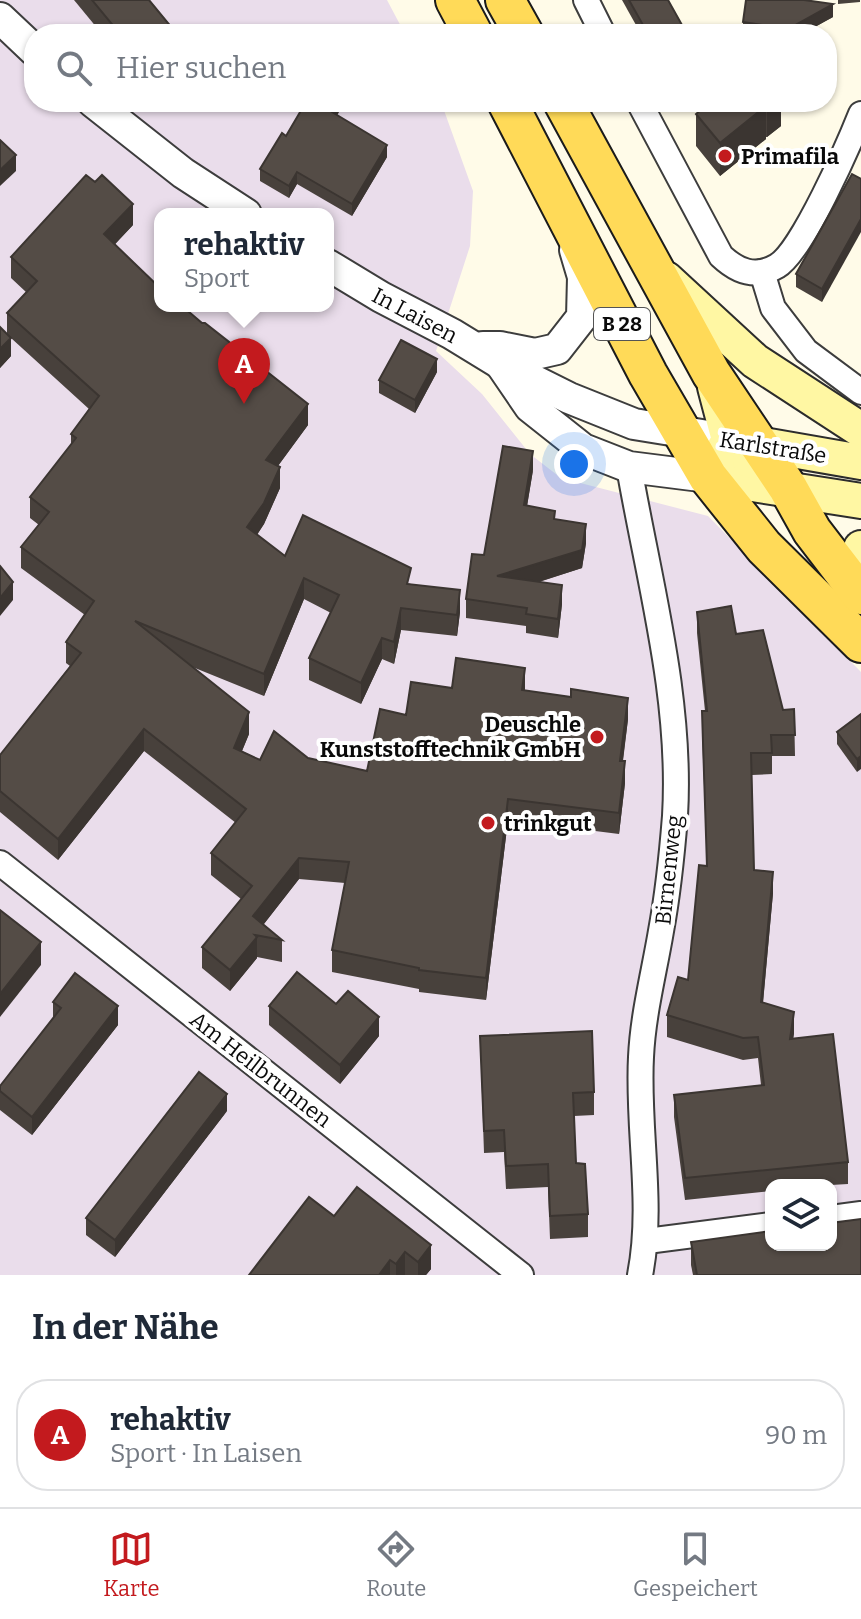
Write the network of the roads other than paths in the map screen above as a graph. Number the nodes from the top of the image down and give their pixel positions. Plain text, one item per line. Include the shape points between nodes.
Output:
1 (455, 0) edge
2 (505, 0) edge
3 (586, 0) edge
4 (0, 18) edge
5 (468, 24) edge
6 (518, 24) edge
7 (598, 24) edge
8 (24, 41) edge
9 (106, 112) edge
10 (512, 112) edge
11 (568, 112) edge
12 (644, 112) edge
13 (861, 114) edge
14 (237, 208) edge
15 (563, 213) junction
16 (651, 265) junction
17 (334, 269) edge
18 (762, 272) junction
19 (473, 347) junction
20 (501, 364) junction
21 (861, 392) edge
22 (861, 430) edge
23 (685, 433) junction
24 (743, 442) junction
25 (861, 462) edge
26 (629, 467) junction
27 (788, 488) junction
28 (729, 491) junction
29 (861, 501) edge
30 (861, 548) edge
31 (861, 575) edge
32 (861, 595) edge
33 (861, 643) edge
34 (0, 863) edge
35 (861, 1214) edge
36 (837, 1217) edge
37 (765, 1226) edge
38 (647, 1241) junction
39 (521, 1275) edge
40 (640, 1275) edge

1 - 5 main road
2 - 6 main road
3 - 7 street
4 - 8 street
9 - 14 street
10 - 15 main road, B 28
11 - 16 main road, B 28
12 - 18 street via 721,256 737,270
13 - 18 street via 796,244 779,265
15 - 19 street via 583,277 582,317 557,349 535,354
15 - 23 main road, B 28
16 - 22 main road via 755,361
16 - 24 main road, B 28
17 - 19 street, In Laisen
18 - 21 street via 773,308 806,351
19 - 20 street, In Laisen
20 - 23 street, In Laisen via 634,424
20 - 26 street, In Laisen via 530,407 583,449
23 - 24 street, Karlstraße
23 - 28 main road, B 28
24 - 25 main road, Karlstraße
24 - 27 main road, B 28
24 - 28 main road
26 - 28 street, In Laisen
26 - 38 street, Birnenweg via 672,702 675,772 667,892 641,1054
27 - 28 main road, Karlstraße
27 - 29 main road, Karlstraße
27 - 32 main road, B 28 via 812,531
28 - 33 main road, B 28 via 764,547
30 - 31 main road
34 - 39 street, Am Heilbrunnen
35 - 36 street
37 - 38 street
38 - 40 street, Birnenweg

